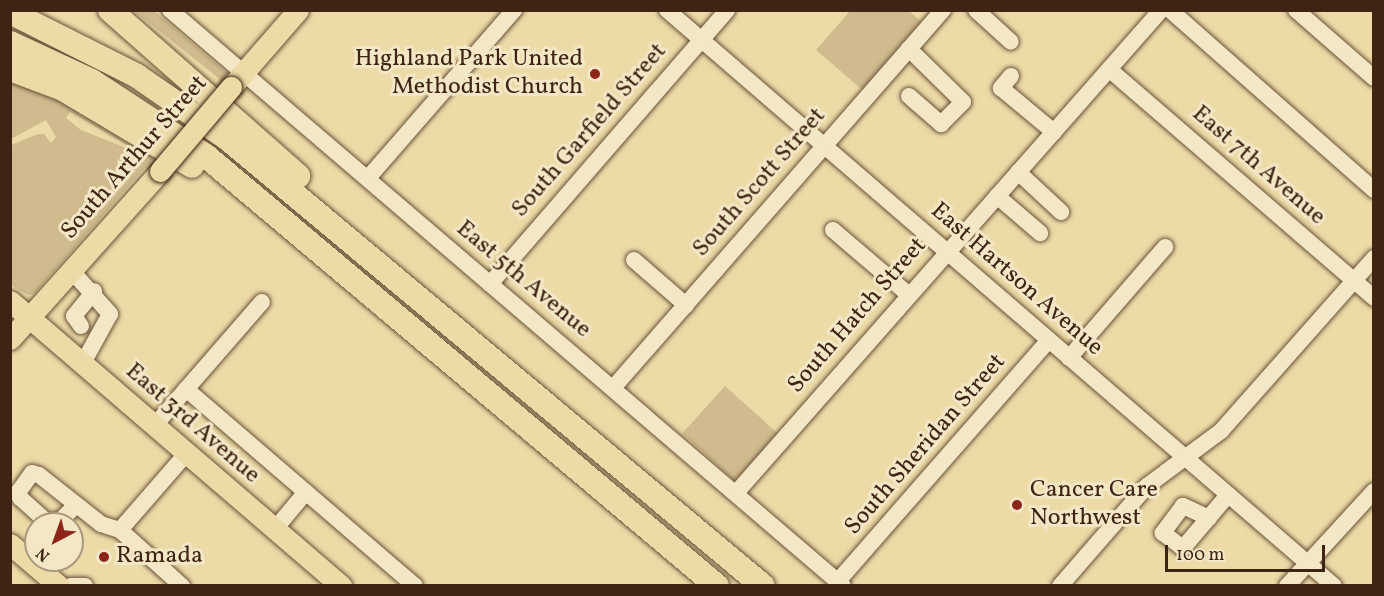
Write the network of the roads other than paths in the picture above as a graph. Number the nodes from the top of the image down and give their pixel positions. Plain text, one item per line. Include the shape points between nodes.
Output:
1 (110, 10) edge
2 (170, 10) edge
3 (298, 10) edge
4 (514, 10) edge
5 (667, 10) edge
6 (727, 10) edge
7 (943, 10) edge
8 (976, 10) edge
9 (1170, 10) edge
10 (1296, 10) edge
11 (1161, 11) edge
12 (10, 12) edge
13 (701, 40) junction
14 (1011, 42) dead end
15 (10, 43) edge
16 (909, 49) junction
17 (10, 69) edge
18 (1110, 70) junction
19 (1374, 78) edge
20 (238, 80) junction
21 (1001, 88) dead end
22 (909, 96) dead end
23 (1054, 132) junction
24 (825, 145) junction
25 (1018, 172) junction
26 (368, 178) junction
27 (1374, 190) edge
28 (997, 196) junction
29 (1061, 212) dead end
30 (833, 230) dead end
31 (1040, 233) dead end
32 (1165, 247) dead end
33 (947, 252) junction
34 (1374, 258) edge
35 (634, 260) dead end
36 (71, 270) junction
37 (1353, 281) junction
38 (490, 284) junction
39 (94, 291) junction
40 (909, 295) junction
41 (1374, 298) edge
42 (10, 301) edge
43 (262, 302) dead end
44 (686, 305) junction
45 (29, 317) junction
46 (89, 333) junction
47 (10, 339) edge
48 (1049, 340) junction
49 (1069, 358) junction
50 (83, 363) junction
51 (613, 388) junction
52 (186, 389) junction
53 (553, 407) junction
54 (155, 425) junction
55 (538, 433) junction
56 (187, 453) junction
57 (1183, 456) junction
58 (1374, 491) edge
59 (306, 492) junction
60 (736, 493) junction
61 (1228, 495) junction
62 (76, 505) dead end
63 (1209, 518) dead end
64 (275, 529) junction
65 (120, 530) junction
66 (10, 544) edge
67 (1307, 562) junction
68 (841, 583) edge
69 (177, 584) edge
70 (58, 585) edge
71 (71, 585) edge
72 (85, 585) edge
73 (341, 585) edge
74 (415, 585) edge
75 (717, 585) edge
76 (764, 585) edge
77 (1060, 585) edge
78 (1287, 585) edge
79 (1334, 585) edge

1 - 53 highway
2 - 20 street, East 5th Avenue
3 - 20 main road, South Arthur Street
4 - 26 street
5 - 13 street, East Hartson Avenue
6 - 13 street, South Garfield Street
7 - 16 street, South Scott Street
8 - 14 street
9 - 27 street
10 - 19 street
11 - 18 street, South Hatch Street
12 - 53 highway via 106,58 228,139
13 - 24 street, East Hartson Avenue
13 - 38 street, South Garfield Street
15 - 55 highway via 92,81 206,156
16 - 22 street via 963,102 941,124
16 - 24 street, South Scott Street
17 - 55 highway via 63,89 189,164
18 - 23 street, South Hatch Street
18 - 37 street, East 7th Avenue
20 - 26 street, East 5th Avenue
20 - 36 main road, South Arthur Street, bridge
21 - 23 street
23 - 25 street, South Hatch Street
24 - 33 street, East Hartson Avenue
24 - 44 street, South Scott Street
25 - 28 street, South Hatch Street
25 - 29 street
26 - 38 street, East 5th Avenue
28 - 31 street
28 - 33 street, South Hatch Street
30 - 40 street
32 - 49 street
33 - 40 street, South Hatch Street
33 - 48 street, East Hartson Avenue
34 - 37 street
35 - 44 street
36 - 39 street
36 - 45 main road, South Arthur Street
37 - 41 street, East 7th Avenue
37 - 57 street via 1221,431
38 - 51 street, East 5th Avenue
39 - 46 street via 74,316
39 - 46 street via 110,314
40 - 60 street, South Hatch Street
42 - 45 main road, East 3rd Avenue
43 - 52 street
44 - 51 street, South Scott Street
45 - 47 main road, South Arthur Street
45 - 50 main road, East 3rd Avenue
46 - 50 street
48 - 49 street, East Hartson Avenue
48 - 68 street, South Sheridan Street
49 - 57 street, East Hartson Avenue
50 - 54 main road, East 3rd Avenue
51 - 60 street, East 5th Avenue
52 - 54 street
52 - 59 street
53 - 76 highway
54 - 56 main road, East 3rd Avenue
55 - 75 highway
56 - 64 main road, East 3rd Avenue
56 - 65 street
57 - 61 street, East Hartson Avenue
57 - 77 street via 1147,486
58 - 67 street
59 - 64 street
59 - 74 street
60 - 68 street, East 5th Avenue
61 - 63 street
61 - 67 street, East Hartson Avenue
62 - 65 street via 101,524
64 - 73 main road, East 3rd Avenue
65 - 69 street
66 - 70 main road
67 - 78 street
67 - 79 street, East Hartson Avenue
71 - 72 street

